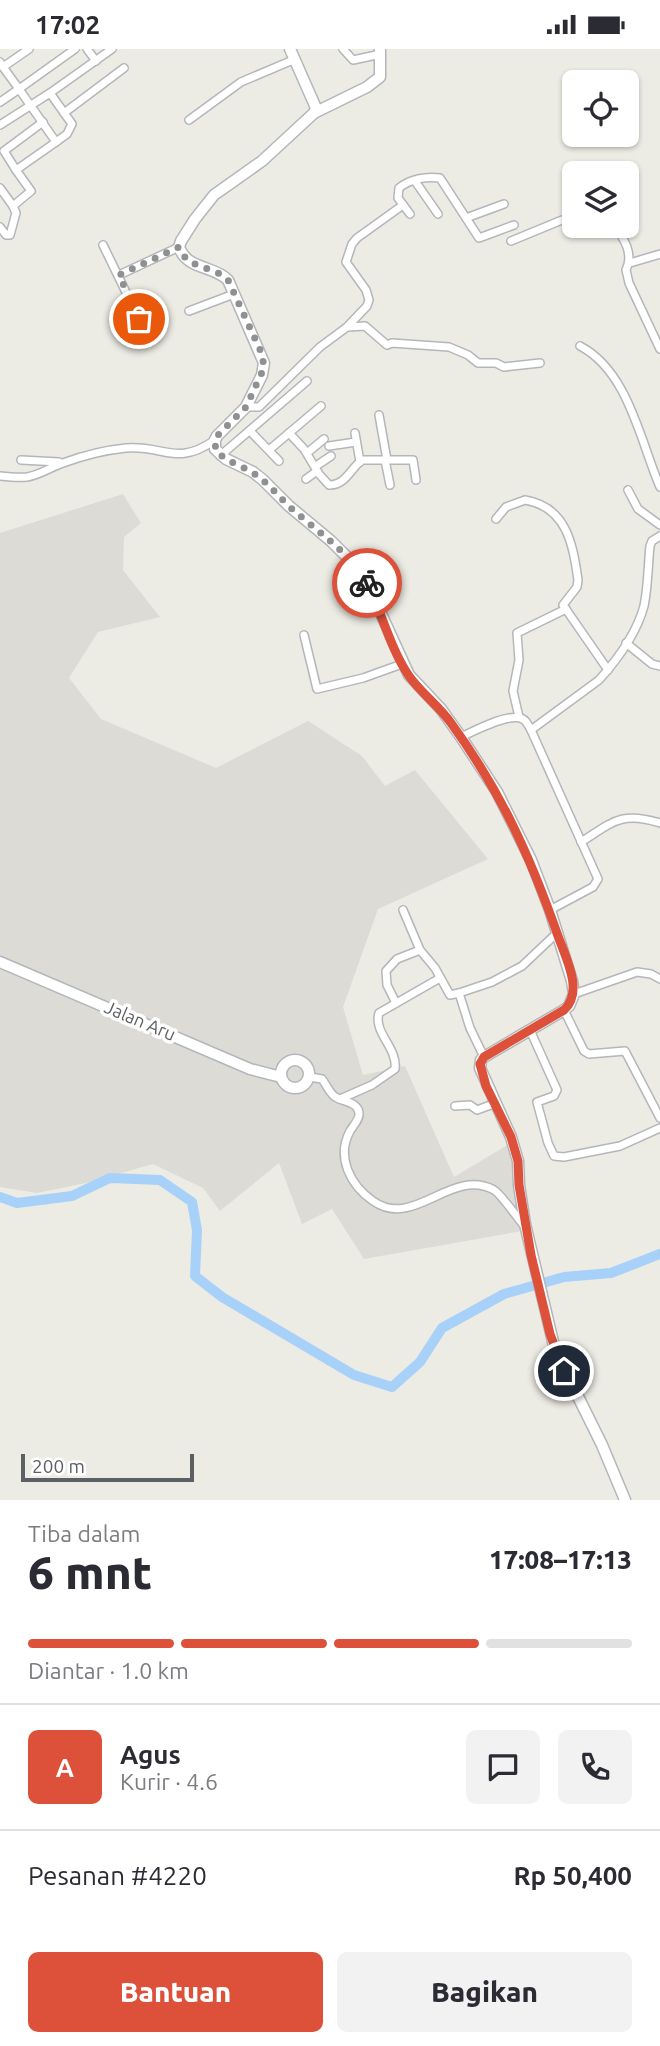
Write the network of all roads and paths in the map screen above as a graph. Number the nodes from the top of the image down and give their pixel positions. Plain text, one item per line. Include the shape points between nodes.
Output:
1 (29, 49) edge
2 (75, 49) edge
3 (87, 49) edge
4 (113, 49) edge
5 (290, 49) edge
6 (343, 49) edge
7 (381, 52) edge
8 (293, 60) junction
9 (96, 61) junction
10 (2, 65) edge
11 (124, 68) dead end
12 (19, 89) junction
13 (50, 93) junction
14 (0, 102) edge
15 (30, 104) junction
16 (64, 113) junction
17 (314, 113) junction
18 (189, 120) dead end
19 (43, 122) junction
20 (0, 125) edge
21 (56, 142) junction
22 (16, 170) junction
23 (415, 181) junction
24 (0, 188) edge
25 (504, 204) dead end
26 (403, 205) junction
27 (13, 206) junction
28 (410, 214) dead end
29 (439, 214) dead end
30 (466, 218) junction
31 (562, 220) edge
32 (514, 225) dead end
33 (0, 227) edge
34 (622, 238) edge
35 (511, 241) dead end
36 (103, 245) dead end
37 (179, 247) junction
38 (660, 254) edge
39 (630, 263) junction
40 (119, 275) junction
41 (234, 294) junction
42 (189, 311) dead end
43 (139, 319) dead end
44 (347, 327) junction
45 (580, 345) dead end
46 (660, 349) edge
47 (540, 363) dead end
48 (307, 381) dead end
49 (321, 406) dead end
50 (246, 407) junction
51 (379, 415) dead end
52 (250, 431) junction
53 (289, 433) junction
54 (215, 440) junction
55 (269, 450) junction
56 (307, 453) junction
57 (220, 456) junction
58 (331, 456) dead end
59 (21, 460) dead end
60 (386, 460) junction
61 (279, 461) dead end
62 (360, 462) junction
63 (63, 463) junction
64 (316, 469) junction
65 (0, 476) edge
66 (306, 479) dead end
67 (416, 480) dead end
68 (390, 485) dead end
69 (660, 487) edge
70 (628, 490) dead end
71 (496, 519) dead end
72 (660, 525) edge
73 (660, 536) edge
74 (566, 609) junction
75 (304, 635) dead end
76 (626, 643) junction
77 (402, 664) junction
78 (660, 667) edge
79 (608, 670) junction
80 (519, 717) junction
81 (531, 730) junction
82 (461, 737) junction
83 (660, 823) edge
84 (581, 842) junction
85 (403, 910) dead end
86 (550, 911) junction
87 (557, 933) junction
88 (420, 950) junction
89 (0, 962) edge
90 (440, 978) junction
91 (660, 979) edge
92 (459, 993) junction
93 (574, 994) junction
94 (396, 1003) junction
95 (564, 1010) junction
96 (530, 1030) junction
97 (484, 1057) junction
98 (281, 1077) junction
99 (310, 1077) junction
100 (340, 1098) junction
101 (496, 1103) junction
102 (455, 1106) dead end
103 (660, 1118) edge
104 (660, 1128) edge
105 (526, 1228) junction
106 (625, 1500) edge

1 - 10 street
2 - 12 street
3 - 9 street
4 - 9 street
5 - 8 street
6 - 7 street via 353,60
7 - 17 street via 381,73 374,82
8 - 17 street via 316,108
8 - 18 street via 241,82
9 - 13 street
10 - 12 street
11 - 16 street
12 - 14 street
12 - 15 street
13 - 15 street
13 - 16 street
15 - 19 street
15 - 20 street
16 - 21 street via 72,124
17 - 37 street via 262,161 214,195
19 - 21 street
19 - 22 street via 4,151
21 - 22 street
22 - 27 street via 31,191
23 - 26 street via 399,188
23 - 29 street
23 - 30 street via 440,178
24 - 27 street
25 - 30 street
26 - 28 street
26 - 44 street via 352,244 346,262 369,300
27 - 33 street via 16,213 10,235
30 - 32 street via 479,238
31 - 35 street
34 - 39 street
36 - 40 street
37 - 40 street
37 - 41 street via 189,261 224,276
38 - 39 street
39 - 46 street via 626,270 629,283
40 - 43 street
41 - 42 street
41 - 50 street via 264,368
44 - 47 street via 365,326 387,345 449,347 478,363 506,367
44 - 50 street via 259,407
45 - 69 street via 612,374 630,407
48 - 52 street
49 - 53 street
50 - 54 street
51 - 60 street
52 - 55 street
52 - 57 street
53 - 55 street
53 - 56 street
54 - 57 street
54 - 63 street via 187,454 126,448
55 - 61 street
56 - 62 street via 326,443 356,438
56 - 64 street
57 - 77 street via 263,480 352,562 367,583
58 - 64 street
59 - 63 street
60 - 62 street
60 - 67 street via 413,460
60 - 68 street
62 - 64 street via 332,486
63 - 65 street via 28,477
64 - 66 street
70 - 72 street via 638,509
71 - 74 street via 506,507 525,500 546,507 563,522 578,580 564,603
73 - 76 street via 650,547 644,605
74 - 79 street
74 - 80 street via 517,633 519,660 513,691
75 - 77 street via 317,689
76 - 78 street
76 - 79 street
77 - 82 street
79 - 81 street
80 - 81 street
80 - 82 street
81 - 84 street
82 - 86 street via 515,826
83 - 84 street via 642,817 623,818
84 - 86 street via 598,880
85 - 88 street
86 - 87 street
87 - 92 street via 522,966
87 - 93 street
88 - 90 street
88 - 94 street via 397,959 386,971
89 - 98 street, Jalan Aru via 250,1069
90 - 92 street via 451,995
90 - 94 street
91 - 93 street via 637,972
92 - 97 street
93 - 95 street
94 - 100 street via 377,1019 394,1055 395,1069
95 - 96 street
95 - 103 street via 584,1051 625,1051
96 - 97 street
96 - 104 street via 557,1090 554,1096 537,1102 555,1156 620,1146
97 - 101 street via 481,1073
98 - 99 street via 286,1085 298,1088
98 - 99 street via 283,1066 296,1060 308,1067
99 - 100 street via 322,1079 334,1097
100 - 105 street via 359,1111 347,1137 344,1160 356,1185 371,1200 390,1210 405,1209 472,1185 495,1191
101 - 102 street via 477,1110 470,1105
101 - 105 street via 518,1161
105 - 106 street via 545,1316 564,1371

